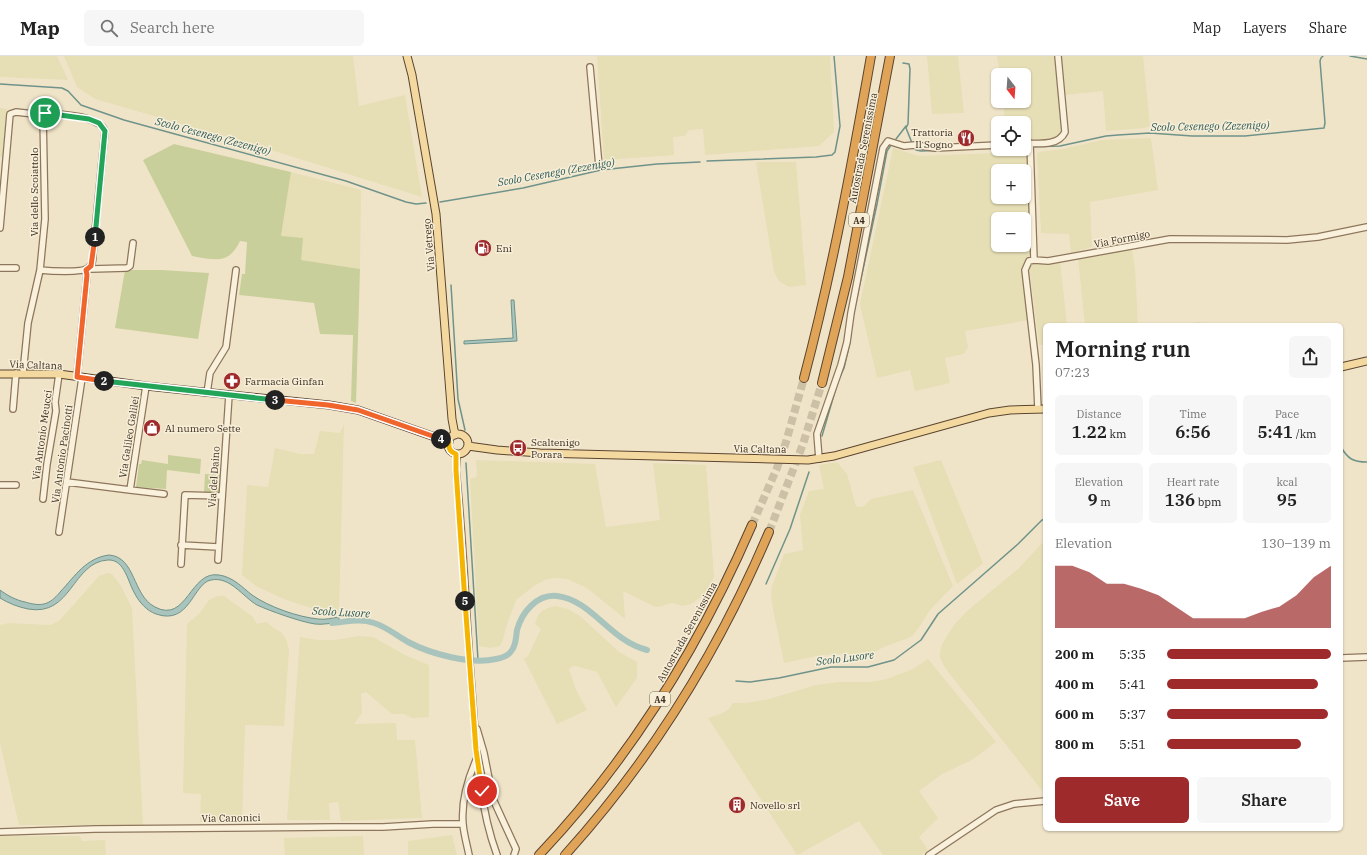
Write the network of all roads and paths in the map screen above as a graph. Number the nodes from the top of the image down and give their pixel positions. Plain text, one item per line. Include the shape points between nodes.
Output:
1 (407, 56) edge
2 (871, 56) edge
3 (890, 56) edge
4 (1058, 56) edge
5 (590, 67) dead end
6 (43, 115) junction
7 (991, 145) edge
8 (1031, 146) edge
9 (1029, 156) edge
10 (599, 166) dead end
11 (1367, 227) edge
12 (0, 228) edge
13 (133, 243) dead end
14 (1034, 260) junction
15 (0, 268) edge
16 (16, 268) dead end
17 (88, 269) junction
18 (40, 270) junction
19 (236, 270) dead end
20 (1367, 361) edge
21 (1343, 367) edge
22 (20, 373) junction
23 (0, 374) edge
24 (59, 374) junction
25 (79, 377) junction
26 (804, 378) tunnel mouth
27 (822, 383) tunnel mouth
28 (146, 386) junction
29 (207, 393) junction
30 (229, 395) junction
31 (14, 408) dead end
32 (1042, 409) edge
33 (455, 435) junction
34 (449, 442) junction
35 (468, 446) junction
36 (456, 454) junction
37 (819, 459) junction
38 (67, 482) junction
39 (0, 484) edge
40 (16, 486) dead end
41 (130, 490) junction
42 (164, 494) dead end
43 (222, 496) junction
44 (43, 499) dead end
45 (752, 525) tunnel mouth
46 (59, 532) dead end
47 (769, 532) tunnel mouth
48 (182, 545) junction
49 (218, 547) junction
50 (218, 560) dead end
51 (181, 564) dead end
52 (1367, 657) edge
53 (1343, 658) edge
54 (474, 716) junction
55 (477, 758) junction
56 (1043, 801) edge
57 (463, 824) junction
58 (0, 832) edge
59 (469, 855) edge
60 (497, 855) edge
61 (514, 855) edge
62 (540, 855) edge
63 (565, 855) edge
64 (929, 855) edge

1 - 33 main road, Via Vetrego via 436,214
2 - 26 highway, Autostrada Serenissima / A4 via 830,271
3 - 27 highway, Autostrada Serenissima / A4 via 848,277
4 - 8 street via 1065,132 1058,141
5 - 10 street
6 - 12 street via 12,112 9,118
6 - 17 street, Via Antonio Pacinotti via 49,113 89,119 99,123 105,131 93,253
6 - 18 street, Via dello Scoiattolo via 45,218
7 - 37 street via 935,148 899,145 888,141 883,148 842,365 817,434
9 - 14 street
11 - 14 street, Via Formigo via 1318,237 1287,240 1170,239 1048,261
13 - 17 street via 130,266 127,268
14 - 32 street via 1029,261 1025,270
15 - 16 street
17 - 18 street
17 - 25 street, Via Antonio Pacinotti
18 - 22 street, Via dello Scoiattolo
19 - 29 street via 226,348 210,373
20 - 21 main road
22 - 23 main road, Via Caltana
22 - 24 main road, Via Caltana
22 - 31 street, Via dello Scoiattolo
24 - 25 main road, Via Caltana
24 - 44 street, Via Antonio Meucci
25 - 28 main road, Via Caltana
25 - 38 street, Via Antonio Pacinotti
28 - 29 main road, Via Caltana
28 - 41 street, Via Galileo Galilei
29 - 30 main road, Via Caltana
30 - 34 main road, Via Caltana via 358,410
30 - 43 street, Via del Daino
32 - 37 main road, Via Caltana via 983,414
33 - 34 main road
33 - 35 main road via 463,436
34 - 36 main road via 449,448
35 - 36 main road via 464,452
35 - 37 main road, Via Caltana via 540,453
36 - 54 street
38 - 41 street, Via Galileo Galilei
38 - 46 street, Via Antonio Pacinotti
39 - 40 street
41 - 42 street, Via Galileo Galilei
43 - 48 street via 186,495
43 - 49 street, Via del Daino
45 - 62 highway, Autostrada Serenissima / A4 via 716,603 658,703 605,777
47 - 63 highway, A4 via 717,642 674,713 625,782
48 - 49 street
48 - 51 street
49 - 50 street, Via del Daino
52 - 53 street
54 - 55 street
54 - 61 street via 493,799 516,849
55 - 57 street via 468,780
55 - 60 street via 488,830
56 - 64 street via 1014,804 996,810
57 - 58 street, Via Canonici via 383,828 334,826
57 - 59 street

